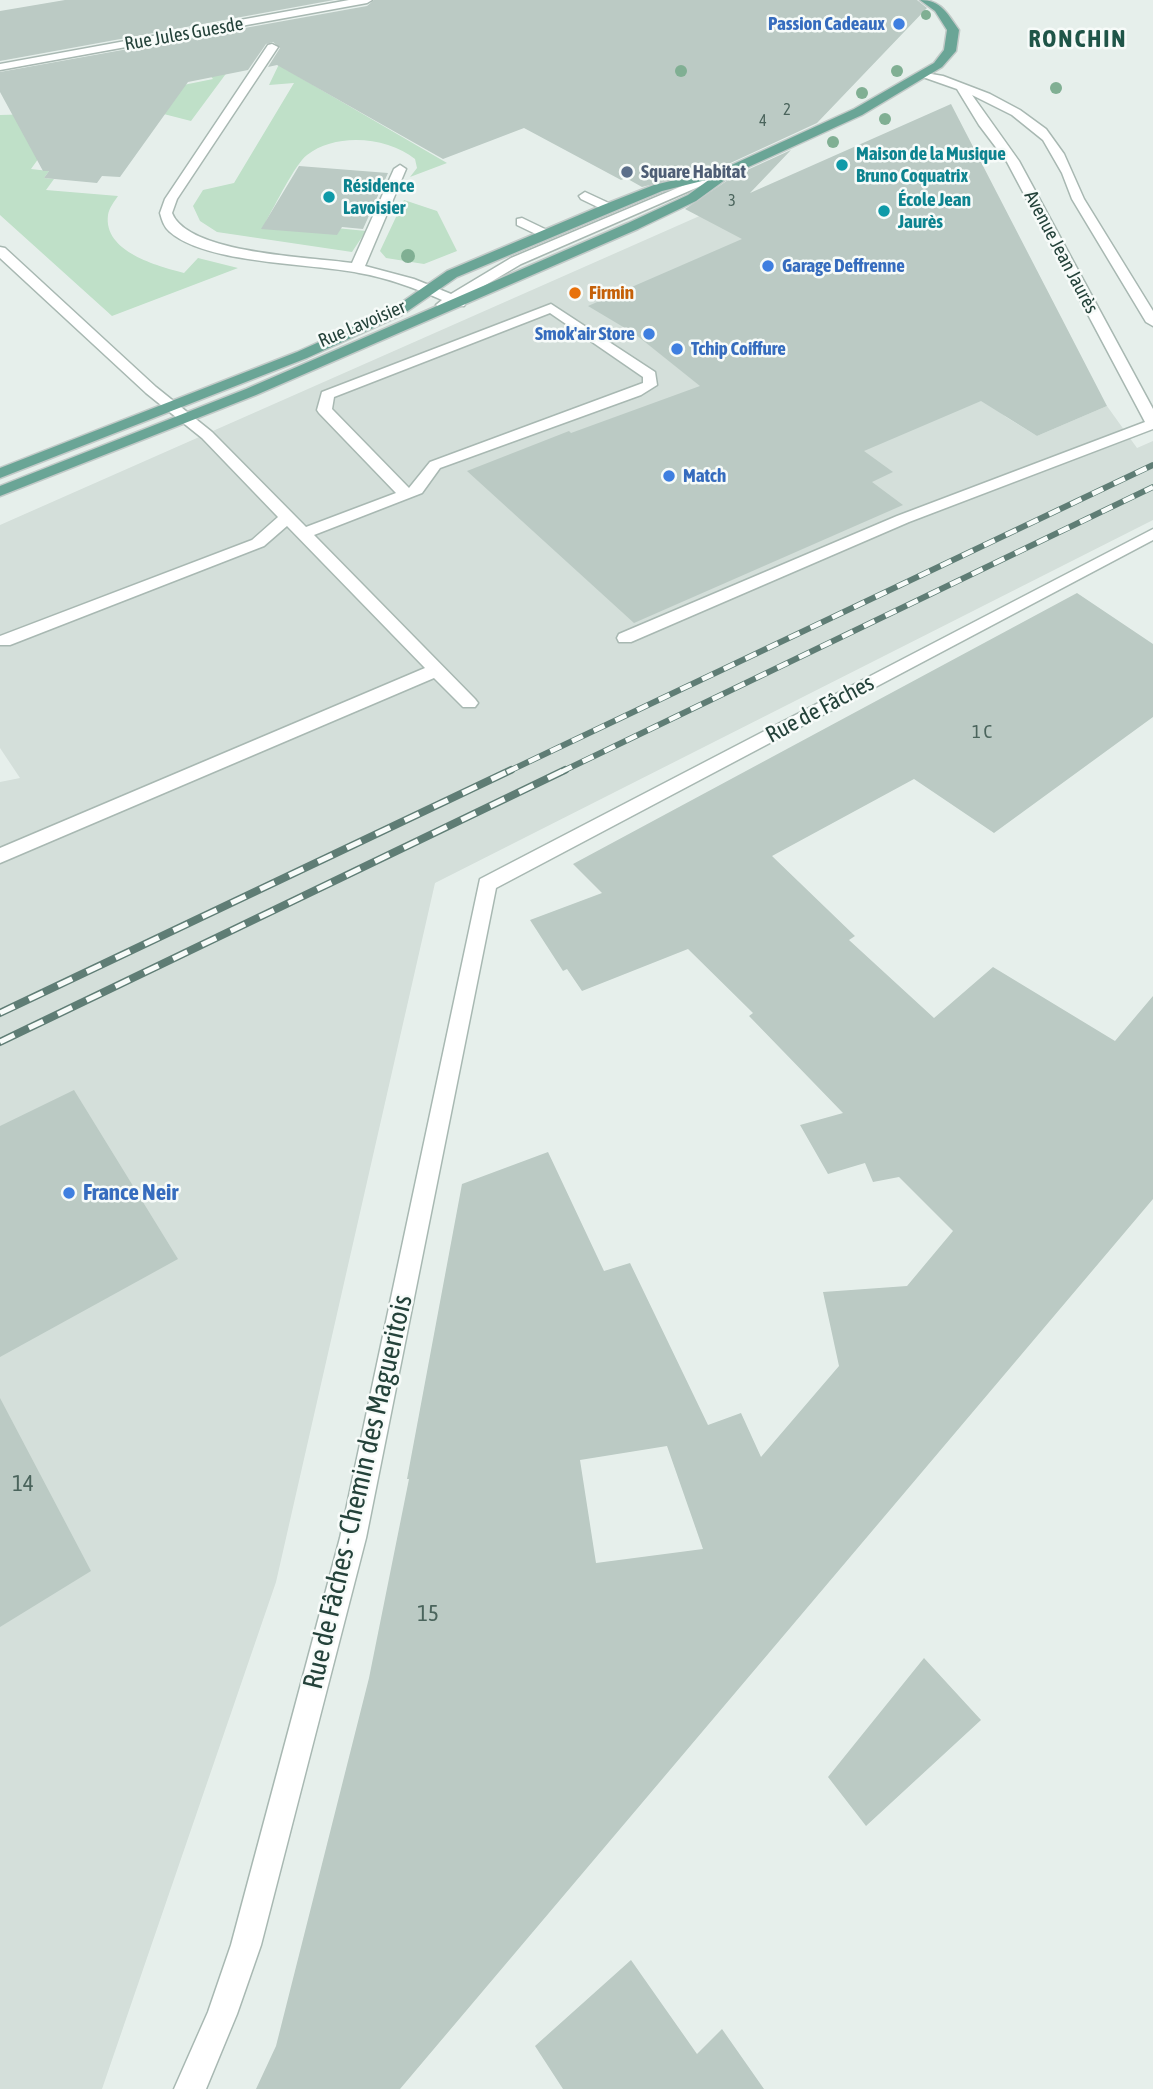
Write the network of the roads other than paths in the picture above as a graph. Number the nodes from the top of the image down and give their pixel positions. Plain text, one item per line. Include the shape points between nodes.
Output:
1 (367, 0) edge
2 (925, 0) edge
3 (937, 3) edge
4 (272, 47) dead end
5 (0, 67) edge
6 (924, 74) junction
7 (961, 86) junction
8 (400, 169) dead end
9 (729, 170) junction
10 (584, 196) dead end
11 (608, 208) junction
12 (522, 222) dead end
13 (544, 234) junction
14 (0, 251) edge
15 (516, 261) junction
16 (357, 268) junction
17 (433, 291) junction
18 (456, 301) junction
19 (397, 312) joint
20 (1153, 322) edge
21 (399, 329) joint
22 (170, 406) junction
23 (184, 418) junction
24 (1152, 423) edge
25 (0, 473) edge
26 (0, 491) edge
27 (406, 494) junction
28 (287, 517) junction
29 (303, 533) junction
30 (1153, 534) edge
31 (625, 638) dead end
32 (4, 641) dead end
33 (438, 670) junction
34 (469, 703) dead end
35 (0, 856) edge
36 (486, 884) joint
37 (190, 2089) edge

1 - 5 street, Rue Jules Guesde via 280,12
2 - 3 main road
3 - 6 main road via 951,25 953,41 943,61
4 - 16 street via 171,199 166,214 173,228 210,247
6 - 7 street, Avenue Jean Jaurès
6 - 9 main road, Rue Lavoisier via 858,111
7 - 20 street, Avenue Jean Jaurès via 1044,133 1075,185 1078,199
7 - 24 street, Avenue Jean Jaurès via 1013,161
8 - 16 street
9 - 11 main road, Rue Lavoisier via 658,188
9 - 15 street
9 - 18 main road, Rue Lavoisier via 673,208
10 - 11 street
11 - 13 main road, Rue Lavoisier
12 - 13 street
13 - 17 main road, Rue Lavoisier via 452,274
14 - 22 street
15 - 17 street
15 - 18 street
16 - 17 street
17 - 18 street
17 - 19 street
18 - 21 street
19 - 22 main road, Rue Lavoisier
21 - 23 main road, Rue Lavoisier
22 - 23 street
22 - 25 main road, Rue Lavoisier
23 - 26 main road, Rue Lavoisier
23 - 28 street via 207,435
24 - 31 street via 903,519
27 - 27 street via 417,490 435,465 636,392 650,385 650,375 551,308 327,395 324,410
27 - 29 street
28 - 29 street
28 - 32 street via 258,543
29 - 33 street
30 - 36 street, Rue de Fâches
33 - 34 street
33 - 35 street
36 - 37 street, Rue de Fâches - Chemin des Magueritois via 353,1538 246,1945

